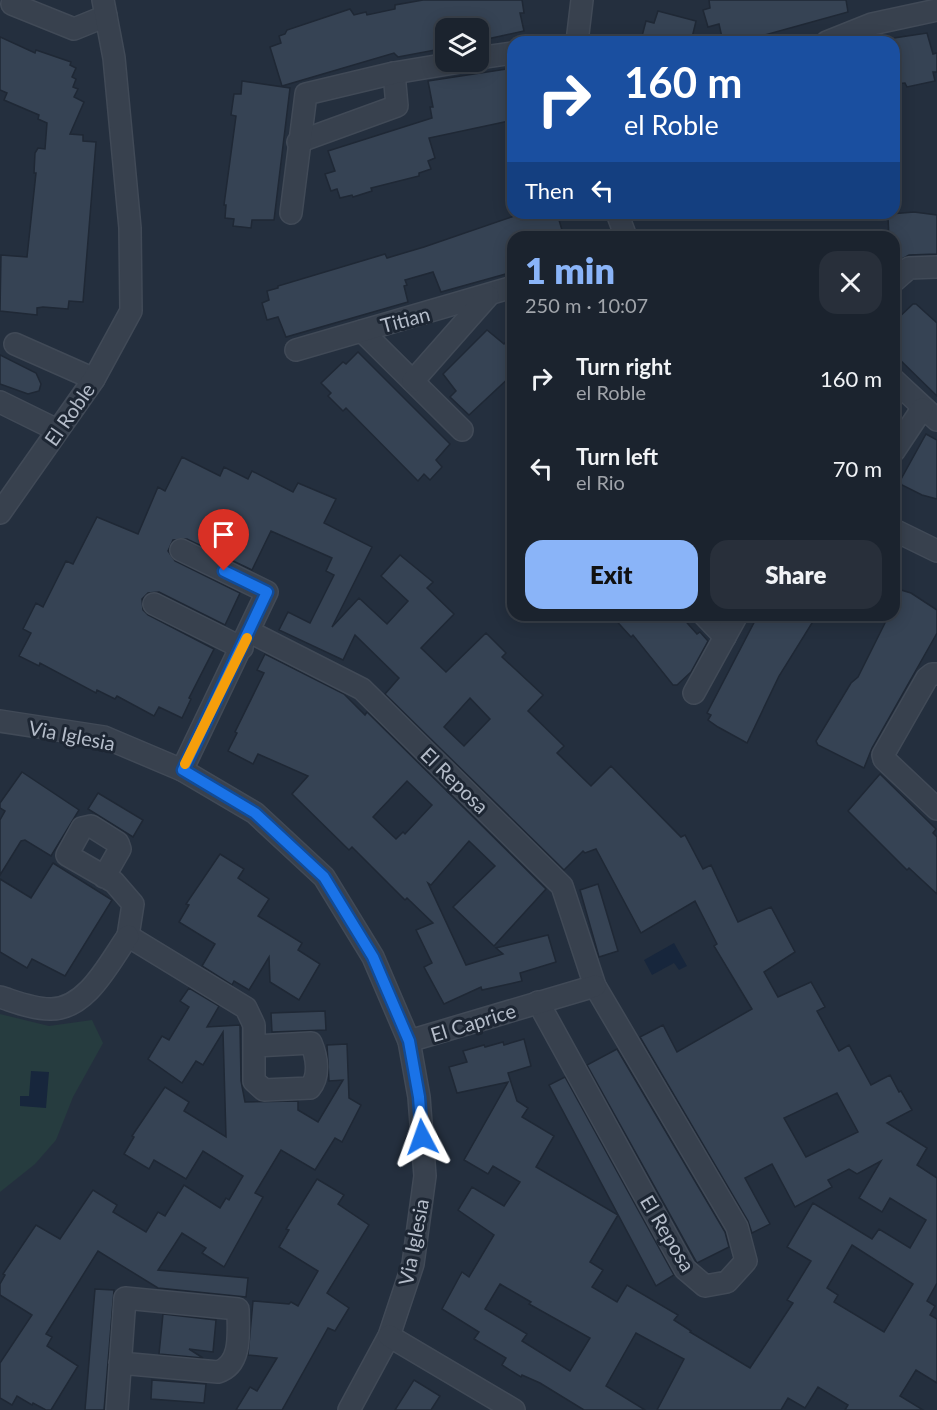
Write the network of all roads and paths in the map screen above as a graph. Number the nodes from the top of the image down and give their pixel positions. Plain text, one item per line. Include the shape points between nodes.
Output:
1 (13, 0) edge
2 (582, 0) edge
3 (105, 8) edge
4 (937, 10) edge
5 (577, 36) edge
6 (842, 36) edge
7 (507, 53) edge
8 (489, 56) edge
9 (435, 66) edge
10 (394, 73) junction
11 (298, 141) junction
12 (291, 213) dead end
13 (937, 267) edge
14 (900, 276) edge
15 (507, 289) edge
16 (488, 296) junction
17 (362, 331) junction
18 (15, 344) dead end
19 (296, 350) dead end
20 (94, 379) junction
21 (412, 381) junction
22 (900, 386) edge
23 (0, 402) edge
24 (930, 415) edge
25 (57, 430) junction
26 (462, 430) dead end
27 (900, 445) edge
28 (0, 513) edge
29 (900, 533) edge
30 (181, 550) dead end
31 (937, 550) edge
32 (154, 604) dead end
33 (709, 621) edge
34 (734, 621) edge
35 (725, 638) junction
36 (246, 640) junction
37 (935, 670) edge
38 (694, 693) dead end
39 (0, 721) edge
40 (183, 770) junction
41 (937, 809) edge
42 (104, 877) junction
43 (128, 936) junction
44 (594, 986) junction
45 (0, 998) edge
46 (538, 1002) junction
47 (409, 1041) junction
48 (255, 1046) junction
49 (389, 1335) junction
50 (120, 1363) junction
51 (117, 1410) edge
52 (349, 1410) edge
53 (514, 1410) edge

1 - 3 street via 12,4 74,29
2 - 5 street
3 - 20 street, El Roble via 114,58 130,228 131,311
4 - 6 street via 873,24
7 - 8 street
9 - 10 street
10 - 11 street via 397,106
10 - 11 street via 306,94
11 - 12 street
13 - 14 street via 909,268
15 - 16 street, Titian
16 - 17 street, Titian
16 - 21 street
17 - 19 street, Titian
17 - 21 street
18 - 20 street
20 - 25 street, El Roble
21 - 26 street
22 - 24 street
23 - 25 street
24 - 27 street
25 - 28 street, El Roble
29 - 31 street
30 - 36 street via 267,592
32 - 36 street, El Reposa
33 - 35 street
34 - 35 street
35 - 38 street
36 - 40 street
36 - 44 street, El Reposa via 362,689 562,886
37 - 41 street via 884,759
39 - 40 street, Via Iglesia via 104,737
40 - 47 street, Via Iglesia via 255,813 324,877 373,957
42 - 42 street via 67,855 82,828 91,826 118,843 120,849
42 - 43 street via 114,882 133,904
43 - 45 street via 95,982 61,1008
43 - 48 street via 246,1008 254,1025
44 - 46 street
44 - 46 street, El Reposa via 737,1227 746,1261 727,1282 705,1286 685,1269
46 - 47 street, El Caprice
47 - 49 street, Via Iglesia via 419,1097 425,1176 413,1264
48 - 48 street via 254,1081 264,1090 310,1088 316,1080 311,1043
49 - 52 street, Via Iglesia
49 - 53 street
50 - 50 street via 125,1298 238,1309 236,1355 226,1370
50 - 51 street

